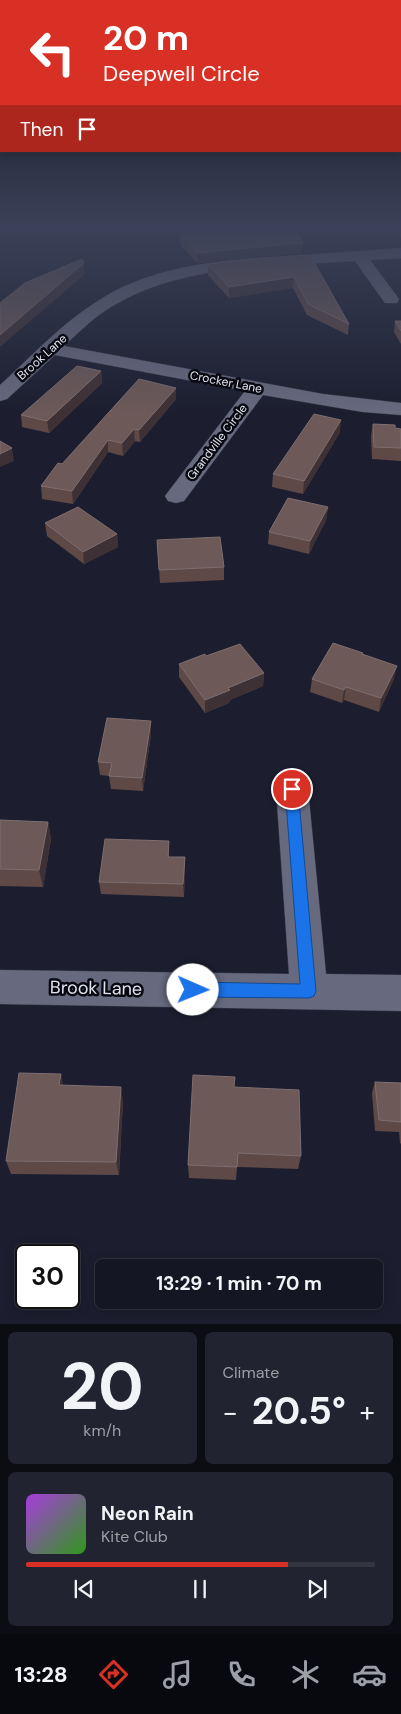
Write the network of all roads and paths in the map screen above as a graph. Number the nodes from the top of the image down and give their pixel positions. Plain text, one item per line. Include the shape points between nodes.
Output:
1 (131, 290) edge
2 (384, 290) edge
3 (391, 299) dead end
4 (51, 349) junction
5 (258, 388) junction
6 (0, 395) edge
7 (401, 409) edge
8 (176, 496) dead end
9 (292, 789) dead end
10 (0, 987) edge
11 (309, 991) junction
12 (401, 993) edge

1 - 4 street, Brook Lane via 87,316
2 - 3 street
4 - 5 street, Crocker Lane
4 - 6 street, Brook Lane
5 - 7 street, Crocker Lane via 355,405
5 - 8 street, Grandville Circle
9 - 11 street
10 - 11 street, Brook Lane
11 - 12 street, Brook Lane

